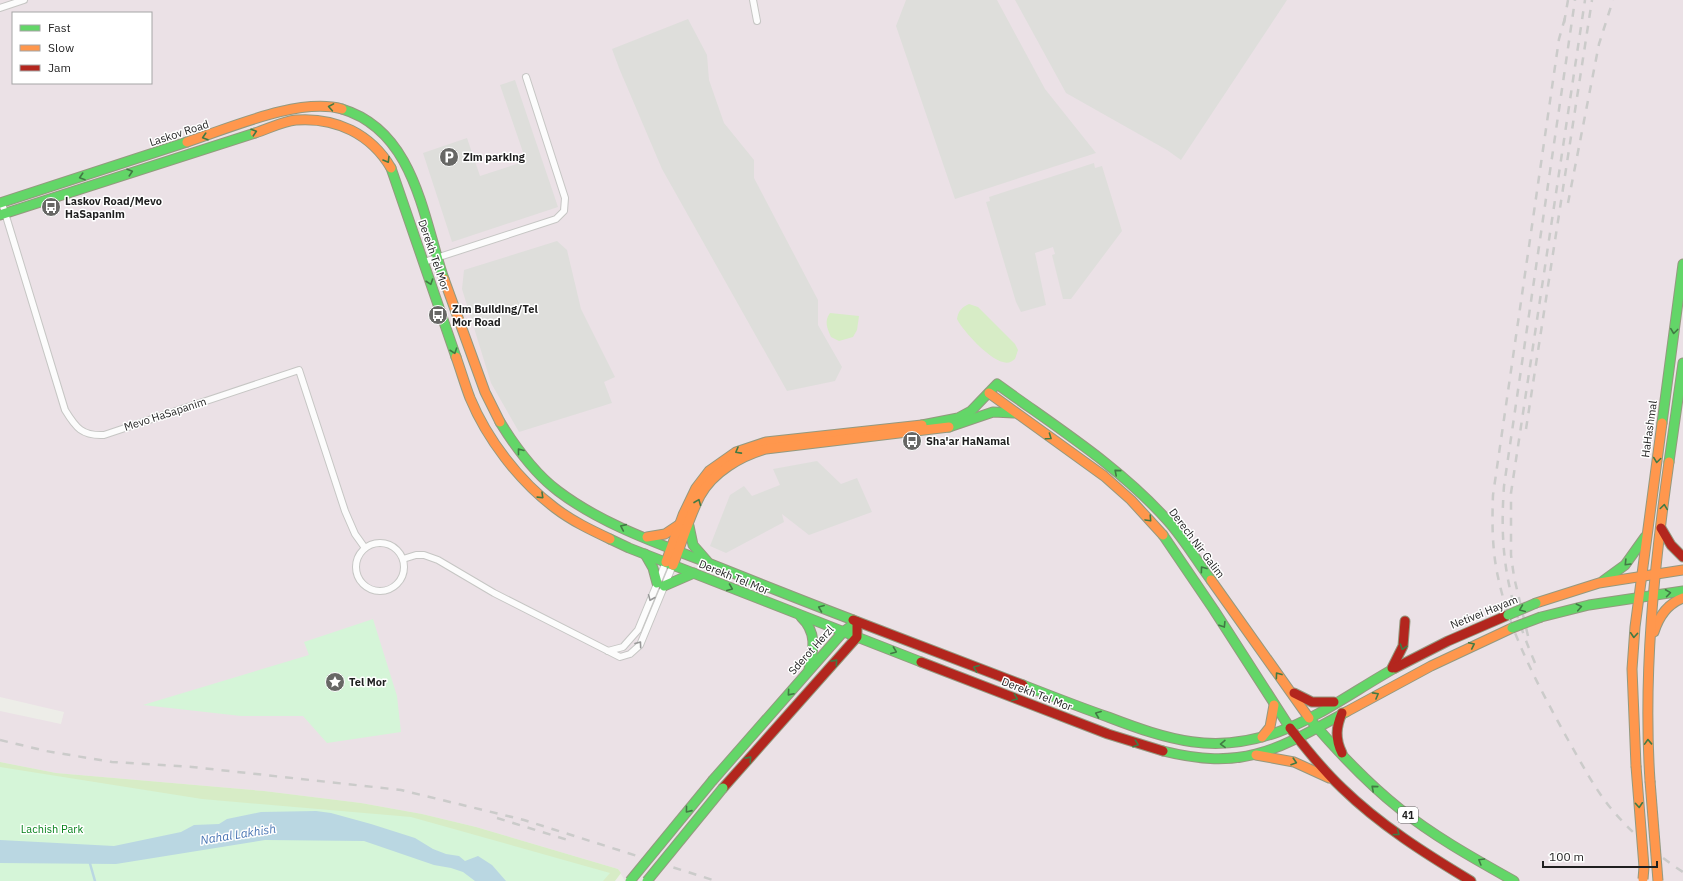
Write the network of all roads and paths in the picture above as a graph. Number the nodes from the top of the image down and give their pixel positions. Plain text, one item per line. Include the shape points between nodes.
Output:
1 (24, 0) edge
2 (753, 0) edge
3 (0, 8) edge
4 (757, 21) dead end
5 (526, 77) dead end
6 (368, 119) joint
7 (360, 132) joint
8 (1, 203) edge
9 (2, 214) edge
10 (437, 258) junction
11 (424, 262) junction
12 (1683, 264) edge
13 (1683, 363) edge
14 (992, 396) junction
15 (1017, 414) junction
16 (976, 418) junction
17 (686, 523) junction
18 (1661, 528) junction
19 (1647, 534) junction
20 (644, 537) junction
21 (365, 548) junction
22 (675, 550) junction
23 (645, 554) junction
24 (1683, 557) edge
25 (403, 559) junction
26 (669, 564) junction
27 (712, 564) junction
28 (1683, 570) edge
29 (694, 573) junction
30 (1655, 574) junction
31 (1641, 576) junction
32 (1599, 583) junction
33 (661, 584) junction
34 (1683, 591) edge
35 (1653, 595) junction
36 (1638, 596) junction
37 (1683, 598) edge
38 (796, 614) junction
39 (1406, 621) dead end
40 (857, 622) junction
41 (843, 632) junction
42 (857, 637) junction
43 (1648, 648) junction
44 (607, 651) junction
45 (1391, 670) junction
46 (808, 671) junction
47 (1289, 690) junction
48 (1343, 699) junction
49 (1274, 706) junction
50 (1342, 713) junction
51 (1309, 718) junction
52 (1290, 728) junction
53 (1318, 729) junction
54 (1261, 738) junction
55 (1298, 739) junction
56 (1256, 755) junction
57 (1348, 761) junction
58 (1338, 784) junction
59 (1643, 880) edge
60 (630, 881) edge
61 (647, 881) edge
62 (1471, 881) edge
63 (1514, 881) edge
64 (1658, 881) edge

1 - 3 street
2 - 4 street
5 - 10 street via 566,198 564,211 556,219
6 -> 8 main road, Laskov Road via 342,109 309,106
6 - 10 main road, Derekh Tel Mor via 389,136 407,165
9 -> 7 main road, Laskov Road via 295,120 327,122
7 -> 11 main road, Derekh Tel Mor via 380,150 393,171
8 - 9 street, Mevo HaSapanim
9 - 21 street, Mevo HaSapanim via 65,410 73,424 87,434 104,435 299,370 347,516
10 - 11 street
20 -> 10 main road, Derekh Tel Mor via 594,514 556,490 514,443 484,392
11 -> 23 main road, Derekh Tel Mor via 470,398 485,428 502,452 546,502 573,520
12 -> 19 main road, HaHashmal
18 -> 13 main road
14 - 15 main road, Derech Nir Galim
14 - 16 main road
14 -> 17 main road via 958,418 930,424 766,442 745,448 727,458 696,487
47 -> 14 main road, Derech Nir Galim via 1169,522 1138,490 1108,464 1000,387
15 - 16 main road via 996,411
15 -> 49 main road, Derech Nir Galim via 1104,476 1160,531 1214,610
17 -> 16 main road via 709,483 729,466 758,451 944,428
17 - 20 main road via 662,536
17 - 22 main road
17 - 27 main road via 693,545
18 - 24 main road via 1671,545
18 - 30 main road
19 - 31 main road, HaHashmal
19 -> 32 main road via 1625,565
20 - 22 main road, Derekh Tel Mor
21 - 25 street via 372,544 387,544 394,547
21 - 25 street via 357,559 357,573 364,584 374,590 387,590 399,581 404,567
22 - 26 main road
22 - 27 main road, Derekh Tel Mor
23 - 26 main road, Derekh Tel Mor
23 - 33 main road
25 - 44 street via 424,555 438,560 494,593
26 - 29 main road, Derekh Tel Mor
26 - 33 street
40 -> 27 main road, Derekh Tel Mor
28 - 30 main road, Netivei Hayam
29 - 33 main road
29 -> 38 main road, Derekh Tel Mor
30 - 31 main road, Netivei Hayam
30 - 35 main road
31 - 32 main road, Netivei Hayam
31 - 36 main road, HaHashmal
32 -> 45 main road, Netivei Hayam, bridge via 1536,603 1447,640
33 -> 44 street via 632,639 623,647
44 -> 33 street via 620,656 630,654 640,645
35 -> 34 main road
35 - 36 main road
35 - 43 main road
50 -> 36 main road, bridge via 1436,662 1512,628 1541,617
36 -> 59 main road, HaHashmal, bridge via 1632,669
37 - 43 main road via 1671,604 1658,619
38 - 41 main road, Derekh Tel Mor
38 - 46 main road via 813,631 814,647
39 -> 45 main road via 1406,637
40 - 41 main road, Sderot Herzl
40 - 42 main road
54 -> 40 main road, Derekh Tel Mor via 1239,744 1175,741
41 - 42 main road, Derekh Tel Mor
41 - 46 main road, Sderot Herzl
42 -> 56 main road, Derekh Tel Mor via 1158,751 1224,759
61 -> 42 main road, bridge via 723,788
64 -> 43 main road, bridge via 1650,781
45 - 48 main road, Netivei Hayam
46 -> 60 main road, Sderot Herzl, bridge
47 - 48 main road via 1313,703 1327,704
47 - 51 main road, Derech Nir Galim
48 - 51 main road, Netivei Hayam
49 - 52 main road, Derech Nir Galim
49 - 54 main road via 1270,727
50 - 53 main road
50 - 57 main road via 1336,731 1337,743
51 - 52 main road, Derekh Tel Mor
51 - 53 main road, 41
52 - 54 main road, Derekh Tel Mor
52 - 55 main road, 41
53 - 55 main road, Derekh Tel Mor
53 - 57 main road, 41
55 - 56 main road, Derekh Tel Mor
55 - 58 main road, 41
56 -> 58 main road via 1296,763
63 -> 57 main road, 41 via 1405,813 1362,777
58 -> 62 main road, 41 via 1394,831

